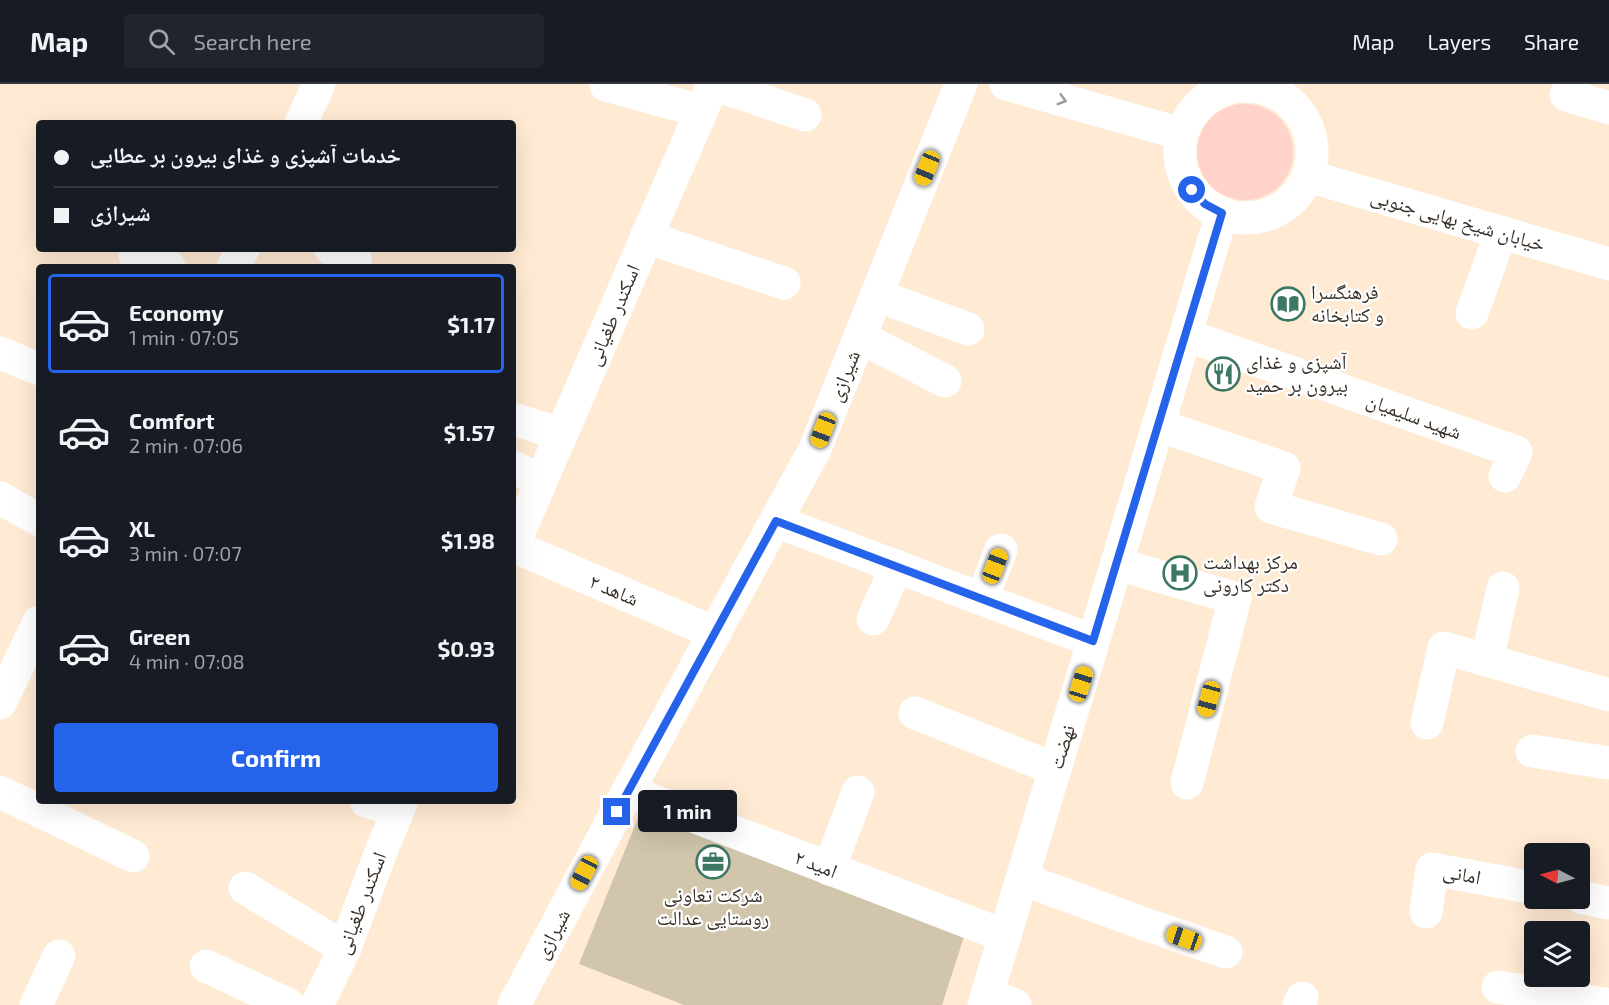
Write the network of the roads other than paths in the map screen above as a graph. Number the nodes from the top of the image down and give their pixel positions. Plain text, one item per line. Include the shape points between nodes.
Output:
1 (319, 84) edge
2 (962, 84) edge
3 (1006, 84) edge
4 (606, 85) edge
5 (1278, 89) edge
6 (709, 93) edge
7 (1566, 96) dead end
8 (1609, 108) edge
9 (805, 115) dead end
10 (302, 120) edge
11 (1182, 134) junction
12 (1308, 176) junction
13 (1222, 213) junction
14 (1501, 232) junction
15 (646, 237) junction
16 (135, 255) dead end
17 (160, 264) edge
18 (1609, 264) edge
19 (784, 283) dead end
20 (876, 295) junction
21 (1472, 313) dead end
22 (968, 328) dead end
23 (1186, 335) junction
24 (860, 337) junction
25 (0, 353) edge
26 (36, 368) edge
27 (945, 381) dead end
28 (516, 420) edge
29 (1158, 425) junction
30 (561, 434) junction
31 (527, 474) edge
32 (1505, 476) dead end
33 (0, 498) edge
34 (36, 518) edge
35 (776, 521) junction
36 (516, 531) edge
37 (1381, 539) dead end
38 (516, 547) edge
39 (1001, 550) dead end
40 (1117, 564) junction
41 (897, 566) junction
42 (1503, 588) dead end
43 (982, 599) junction
44 (873, 619) dead end
45 (36, 628) edge
46 (715, 633) junction
47 (1093, 641) junction
48 (1487, 660) junction
49 (1609, 695) edge
50 (0, 703) edge
51 (915, 713) dead end
52 (1427, 723) dead end
53 (1532, 751) dead end
54 (1609, 763) edge
55 (1055, 769) junction
56 (1187, 783) dead end
57 (628, 791) junction
58 (0, 792) edge
59 (858, 792) dead end
60 (400, 806) edge
61 (133, 856) dead end
62 (829, 869) junction
63 (1022, 879) junction
64 (1524, 886) edge
65 (245, 888) dead end
66 (1590, 899) edge
67 (1609, 903) edge
68 (1426, 912) dead end
69 (1005, 936) junction
70 (345, 948) junction
71 (1226, 952) dead end
72 (59, 956) dead end
73 (206, 966) dead end
74 (1498, 987) dead end
75 (1606, 996) edge
76 (995, 1001) edge
77 (36, 1005) edge
78 (289, 1005) edge
79 (317, 1005) edge
80 (514, 1005) edge

1 - 10 street
2 - 20 street, شیرازی
3 -> 11 street
4 - 6 street
5 - 11 street via 1239,86 1220,91 1203,101
5 - 12 street via 1304,120 1312,157
6 - 9 street
6 - 15 street, اسکندر طغیانی
7 - 8 street
11 - 13 street via 1180,154 1192,190 1205,204
12 - 13 street via 1297,194 1263,216 1242,218
12 - 14 street, خیابان شیخ بهایی جنوبی
13 - 23 street, نهضت
14 - 18 street, خیابان شیخ بهایی جنوبی
14 - 21 street
15 - 19 street
15 - 30 street, اسکندر طغیانی
16 - 17 street
20 - 22 street
20 - 24 street, شیرازی
23 - 29 street, نهضت
23 - 32 street, شهید سلیمیان via 1516,452
24 - 27 street
24 - 35 street, شیرازی via 815,449
25 - 26 street
28 - 30 street
29 - 37 street via 1284,468 1271,507
29 - 40 street, نهضت
30 - 31 street, اسکندر طغیانی
31 - 36 street, اسکندر طغیانی
33 - 34 street
35 - 41 street
35 - 46 street, شیرازی
38 - 46 street, شاهد ۲
39 - 43 street
40 - 47 street, نهضت
40 - 56 street via 1235,598
41 - 43 street
41 - 44 street
42 - 48 street
43 - 47 street
45 - 50 street
46 - 57 street, شیرازی
47 - 55 street, نهضت
48 - 49 street
48 - 52 street via 1444,648
51 - 55 street
53 - 54 street
55 - 63 street, نهضت
57 - 62 street, امید ۲
57 - 80 street, شیرازی
58 - 61 street
59 - 62 street
60 - 70 street, اسکندر طغیانی
62 - 69 street, امید ۲
63 - 69 street, نهضت
63 - 71 street
64 - 68 street, امانی via 1432,868
65 - 70 street
66 - 67 street
69 - 76 street, نهضت
70 - 79 street, اسکندر طغیانی
72 - 77 street
73 - 78 street
74 - 75 street

